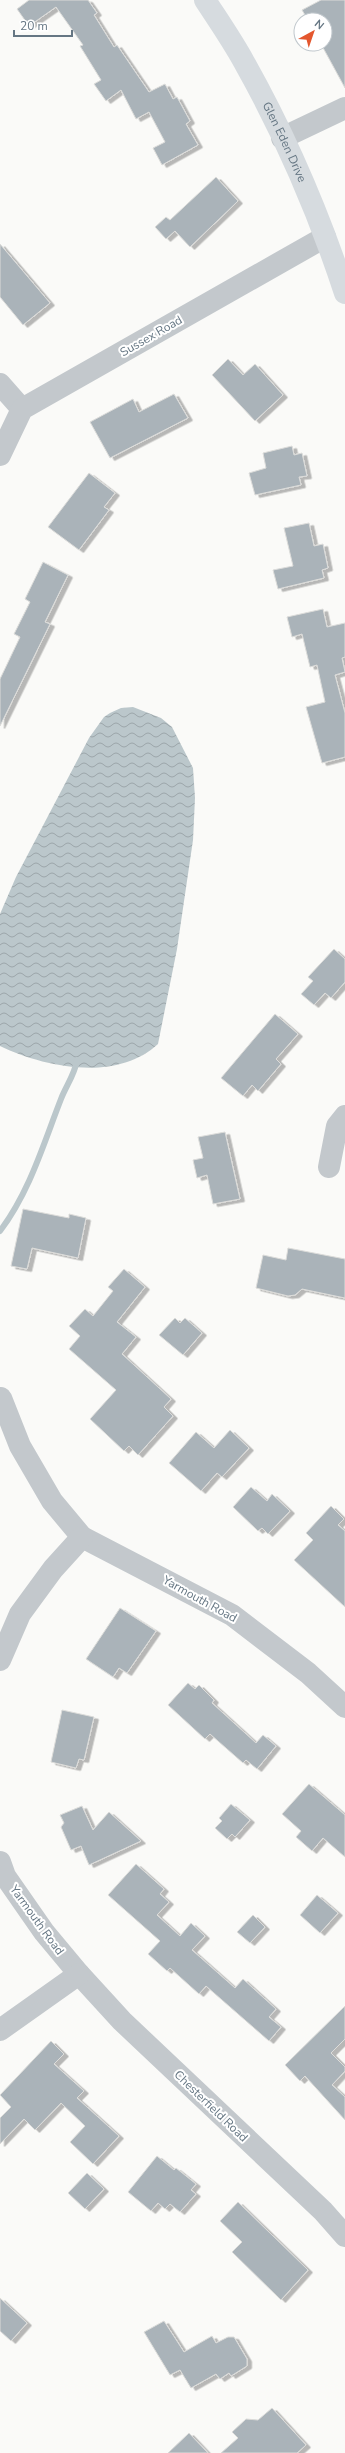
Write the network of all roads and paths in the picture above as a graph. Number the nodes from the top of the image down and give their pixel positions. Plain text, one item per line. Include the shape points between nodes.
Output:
1 (205, 0) edge
2 (345, 108) edge
3 (282, 138) junction
4 (325, 237) junction
5 (345, 293) edge
6 (0, 384) edge
7 (22, 409) junction
8 (0, 455) edge
9 (345, 1116) edge
10 (329, 1167) dead end
11 (1, 1398) dead end
12 (82, 1537) junction
13 (0, 1660) edge
14 (345, 1706) edge
15 (0, 1862) edge
16 (79, 1974) junction
17 (0, 2030) edge
18 (345, 2236) edge

1 - 3 main road, Glen Eden Drive via 243,60
2 - 3 street
3 - 4 main road, Glen Eden Drive
4 - 5 main road, Glen Eden Drive
4 - 7 street, Sussex Road
6 - 7 street
7 - 8 street
9 - 10 street via 337,1126
11 - 12 street, Yarmouth Road via 20,1446 52,1501
12 - 13 street via 53,1569 20,1614
12 - 14 street, Yarmouth Road via 232,1615 308,1673
15 - 16 street, Yarmouth Road via 5,1876 40,1926
16 - 17 street
16 - 18 street, Chesterfield Road via 122,2021 323,2212

